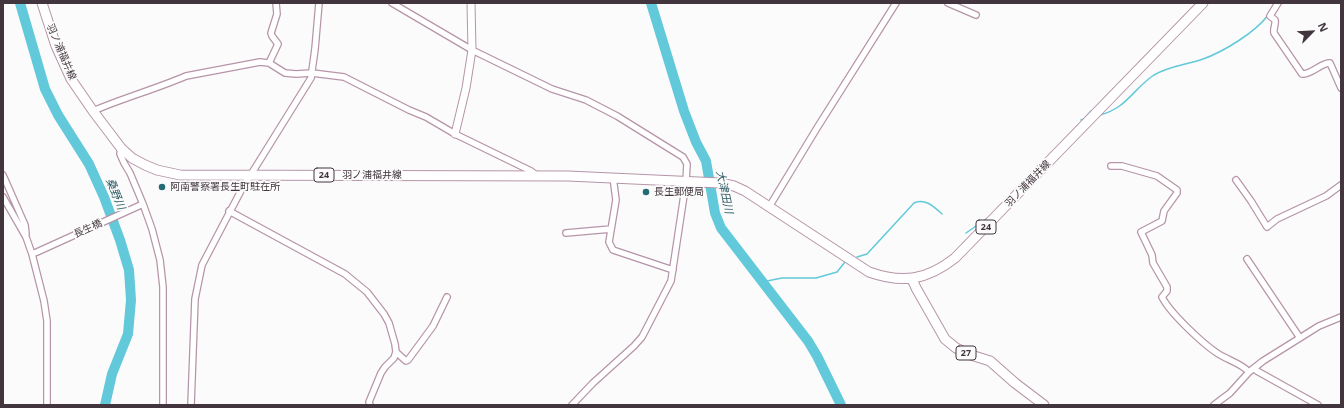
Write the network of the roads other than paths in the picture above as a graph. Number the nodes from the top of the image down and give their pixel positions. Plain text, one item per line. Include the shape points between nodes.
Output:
1 (42, 3) edge
2 (276, 3) edge
3 (319, 3) edge
4 (392, 3) edge
5 (471, 3) edge
6 (896, 3) edge
7 (948, 3) edge
8 (1203, 3) edge
9 (1278, 3) edge
10 (976, 15) dead end
11 (472, 50) junction
12 (269, 63) junction
13 (312, 73) junction
14 (1341, 88) edge
15 (93, 111) junction
16 (455, 134) junction
17 (121, 148) junction
18 (1111, 166) dead end
19 (3, 176) edge
20 (250, 176) junction
21 (536, 176) junction
22 (613, 178) junction
23 (1236, 180) dead end
24 (686, 182) junction
25 (1341, 185) edge
26 (3, 197) edge
27 (141, 205) junction
28 (770, 207) junction
29 (229, 211) junction
30 (611, 229) junction
31 (566, 233) dead end
32 (26, 237) junction
33 (34, 253) junction
34 (1247, 259) dead end
35 (673, 270) junction
36 (912, 279) junction
37 (447, 297) dead end
38 (1341, 317) edge
39 (1300, 338) junction
40 (396, 352) junction
41 (1254, 368) junction
42 (1249, 372) junction
43 (47, 405) edge
44 (164, 405) edge
45 (191, 405) edge
46 (370, 405) edge
47 (572, 405) edge
48 (1044, 405) edge
49 (1214, 405) edge
50 (1318, 405) edge

1 - 15 main road, 羽ノ浦福井線 / 24 via 62,62
2 - 12 street via 277,14 271,33 278,44
3 - 13 street
4 - 11 street
5 - 11 street
6 - 28 street
7 - 10 street
8 - 36 main road, 羽ノ浦福井線 / 24 via 955,258 943,267
9 - 14 street via 1270,16 1275,20 1274,33 1302,74 1330,63
11 - 16 street
11 - 24 street via 617,116 683,157 687,164
12 - 13 street via 285,73
12 - 15 street via 256,63 186,76
13 - 16 street via 344,77
13 - 20 street
15 - 17 main road, 羽ノ浦福井線 / 24
16 - 21 street via 531,171
17 - 20 main road, 羽ノ浦福井線 / 24 via 145,165 180,175
17 - 27 street via 120,154 130,173
18 - 42 street via 1122,166 1157,176 1177,190 1178,193 1163,214 1162,221 1141,232 1166,287 1162,297 1196,336 1218,354
19 - 32 street via 25,225
20 - 21 main road, 羽ノ浦福井線 / 24
20 - 29 street
21 - 22 main road, 羽ノ浦福井線 / 24
22 - 24 main road, 羽ノ浦福井線 / 24
22 - 30 street via 616,200
23 - 25 street via 1267,227 1277,219 1326,196
24 - 28 main road, 羽ノ浦福井線 / 24 via 734,186
24 - 35 street
26 - 32 street
27 - 33 street, 長生橋
27 - 44 street via 152,229 160,260 163,287
28 - 36 main road, 羽ノ浦福井線 / 24 via 869,272 884,278
29 - 40 street via 345,274 358,284 384,314 389,323
29 - 45 street via 202,265 199,279
30 - 31 street
30 - 35 street via 609,242 613,250
32 - 33 street
33 - 43 street via 46,321
34 - 39 street
35 - 47 street via 671,281 642,337
36 - 48 main road, 27 via 945,339 968,354 990,361
37 - 40 street via 433,326 408,360
38 - 39 street via 1319,326
39 - 41 street
40 - 46 street via 381,373
41 - 42 street
41 - 50 street
42 - 49 street via 1230,393

